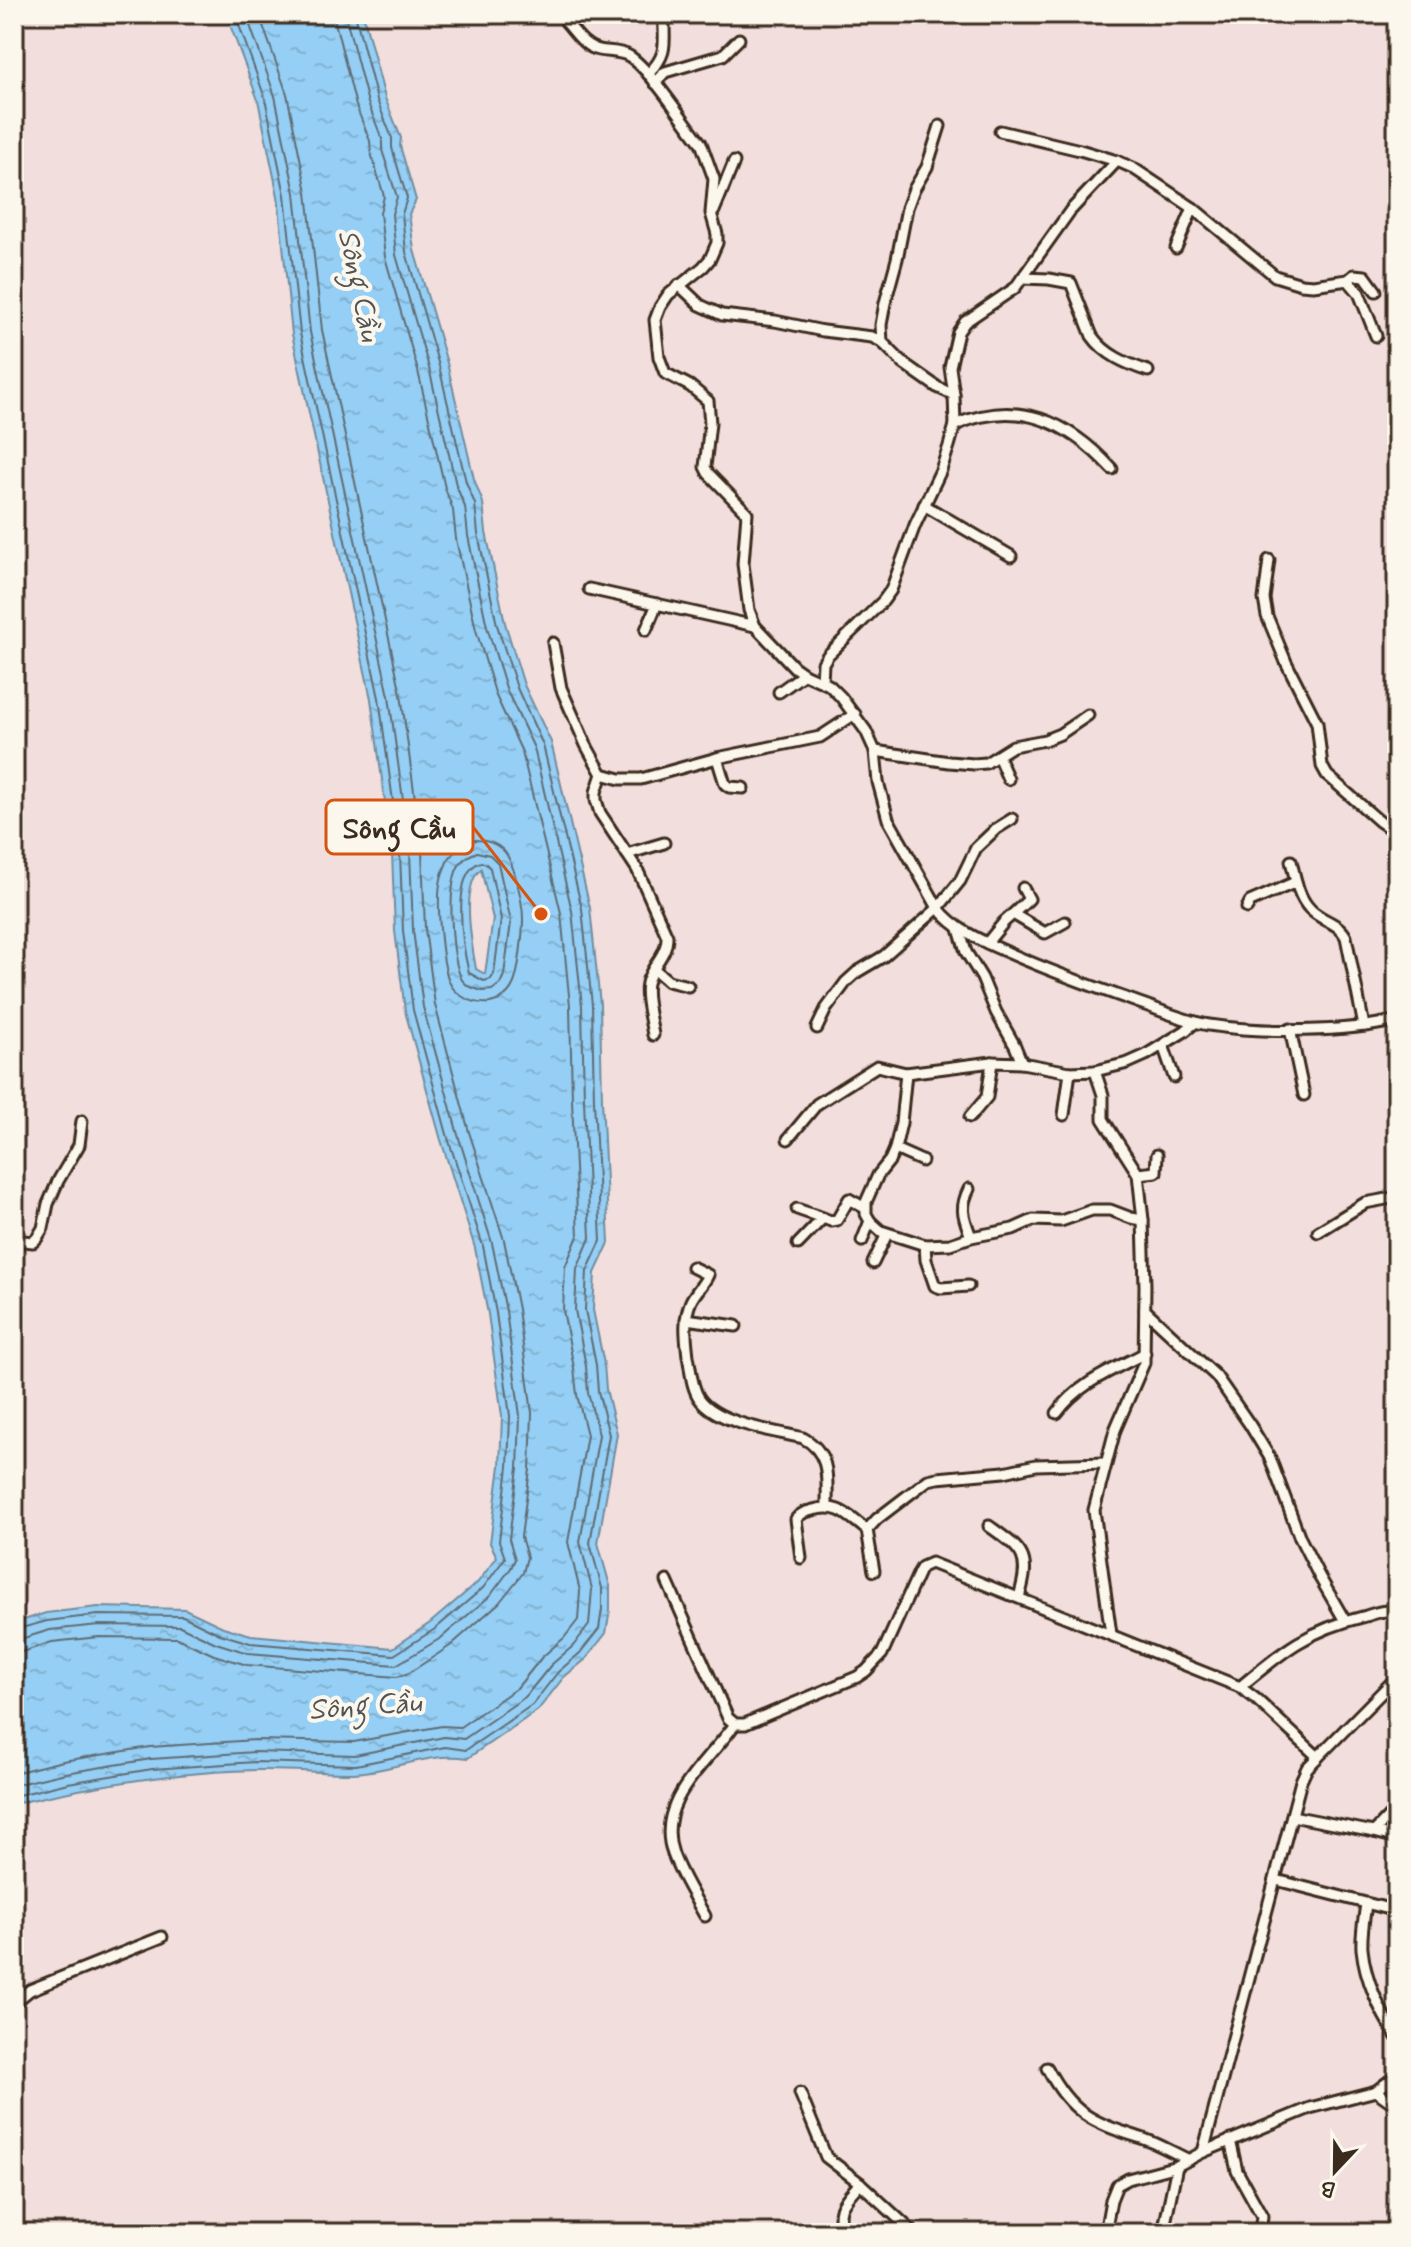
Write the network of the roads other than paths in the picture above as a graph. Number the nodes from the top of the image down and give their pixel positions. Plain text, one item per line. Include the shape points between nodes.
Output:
1 (664, 14) edge
2 (566, 22) dead end
3 (739, 39) dead end
4 (651, 79) junction
5 (940, 126) dead end
6 (1000, 131) dead end
7 (1117, 161) junction
8 (734, 162) dead end
9 (1193, 208) junction
10 (711, 213) junction
11 (1176, 248) dead end
12 (1022, 278) junction
13 (1348, 280) junction
14 (679, 285) junction
15 (1376, 291) dead end
16 (1376, 336) dead end
17 (882, 342) junction
18 (1148, 371) dead end
19 (954, 395) junction
20 (955, 425) junction
21 (1112, 469) dead end
22 (924, 505) junction
23 (1011, 556) dead end
24 (1269, 560) dead end
25 (589, 589) dead end
26 (657, 604) junction
27 (755, 626) junction
28 (646, 630) dead end
29 (553, 643) dead end
30 (804, 674) junction
31 (822, 681) junction
32 (779, 692) dead end
33 (855, 714) junction
34 (1088, 715) dead end
35 (875, 751) junction
36 (998, 756) junction
37 (717, 758) junction
38 (602, 774) junction
39 (1008, 779) dead end
40 (743, 788) dead end
41 (1012, 819) dead end
42 (1397, 833) edge
43 (664, 843) dead end
44 (627, 854) junction
45 (1291, 861) dead end
46 (1296, 882) junction
47 (1023, 888) dead end
48 (938, 908) junction
49 (1247, 908) dead end
50 (1013, 914) junction
51 (1065, 922) dead end
52 (959, 929) junction
53 (987, 943) junction
54 (654, 969) junction
55 (688, 986) dead end
56 (1397, 1020) edge
57 (1196, 1022) junction
58 (1364, 1026) junction
59 (817, 1028) dead end
60 (1290, 1029) junction
61 (653, 1035) dead end
62 (1163, 1045) junction
63 (992, 1062) junction
64 (1022, 1063) junction
65 (1095, 1071) junction
66 (1070, 1072) junction
67 (906, 1073) junction
68 (1174, 1077) dead end
69 (1304, 1095) dead end
70 (1064, 1115) dead end
71 (970, 1117) dead end
72 (82, 1121) dead end
73 (788, 1139) dead end
74 (895, 1149) junction
75 (1157, 1155) dead end
76 (922, 1161) dead end
77 (1138, 1174) junction
78 (969, 1189) dead end
79 (1397, 1197) edge
80 (865, 1208) junction
81 (797, 1209) dead end
82 (823, 1218) junction
83 (1143, 1220) junction
84 (870, 1221) junction
85 (1318, 1232) dead end
86 (887, 1234) junction
87 (971, 1237) junction
88 (14, 1240) edge
89 (862, 1241) dead end
90 (798, 1244) dead end
91 (925, 1245) junction
92 (873, 1263) dead end
93 (692, 1267) dead end
94 (968, 1286) dead end
95 (1145, 1310) junction
96 (686, 1319) junction
97 (736, 1326) dead end
98 (1145, 1353) junction
99 (1057, 1413) dead end
100 (1106, 1463) junction
101 (827, 1506) junction
102 (989, 1526) dead end
103 (867, 1530) junction
104 (801, 1558) dead end
105 (874, 1571) dead end
106 (667, 1581) dead end
107 (1019, 1597) junction
108 (1397, 1612) edge
109 (1345, 1621) junction
110 (1111, 1634) junction
111 (1397, 1677) edge
112 (1240, 1687) junction
113 (735, 1724) junction
114 (1318, 1757) junction
115 (1397, 1808) edge
116 (1292, 1816) junction
117 (1374, 1832) junction
118 (1397, 1838) edge
119 (1276, 1880) junction
120 (1366, 1904) junction
121 (1397, 1911) edge
122 (705, 1916) dead end
123 (162, 1937) dead end
124 (14, 2003) edge
125 (1397, 2037) edge
126 (1047, 2068) dead end
127 (1397, 2075) edge
128 (1376, 2091) junction
129 (800, 2093) dead end
130 (1397, 2106) edge
131 (1230, 2140) junction
132 (1203, 2152) junction
133 (1189, 2160) junction
134 (1177, 2166) junction
135 (860, 2183) junction
136 (842, 2233) edge
137 (914, 2233) edge
138 (1105, 2233) edge
139 (1163, 2233) edge
140 (1260, 2233) edge

1 - 4 street via 664,51
2 - 4 street via 587,45 628,55
3 - 4 street via 723,55
4 - 10 street via 707,154 714,179
5 - 17 street via 910,198 885,303
6 - 7 street
7 - 9 street
7 - 12 street via 1070,211
8 - 10 street
9 - 11 street
9 - 13 street via 1275,276 1313,285
10 - 14 street via 717,234 714,251
12 - 18 street via 1071,283 1096,342
12 - 19 street via 958,332 950,367
13 - 15 street via 1365,276
13 - 16 street via 1359,293
14 - 17 street via 700,305 722,315
14 - 27 street via 656,314 659,357 665,373 708,401 705,467 747,513 743,564
17 - 19 street via 903,363
19 - 20 street
20 - 21 street via 993,414 1050,421 1069,430
20 - 22 street
22 - 23 street
22 - 31 street via 891,590 828,655
24 - 42 street via 1267,616 1317,723 1322,766
25 - 26 street
26 - 27 street
26 - 28 street
27 - 30 street
29 - 38 street via 561,688
30 - 31 street
30 - 32 street
31 - 33 street
33 - 35 street
33 - 37 street via 820,737
34 - 36 street via 1060,734 1013,746
35 - 36 street via 974,764
35 - 48 street via 888,819
36 - 39 street
37 - 38 street via 641,779
37 - 40 street via 725,784
38 - 44 street via 596,792 600,813
41 - 48 street via 976,848 960,881
43 - 44 street
44 - 54 street via 667,936
45 - 46 street
46 - 49 street
46 - 58 street via 1311,911 1343,931
47 - 50 street via 1029,899
48 - 52 street
48 - 59 street via 846,982
50 - 51 street via 1045,933
50 - 53 street
52 - 53 street
52 - 64 street
53 - 57 street via 1054,973
54 - 55 street via 668,981
54 - 61 street via 646,993
56 - 58 street
57 - 60 street
57 - 62 street
58 - 60 street
60 - 69 street
62 - 65 street via 1128,1063
62 - 68 street
63 - 64 street
63 - 67 street
63 - 71 street via 987,1097
64 - 66 street
65 - 66 street
65 - 77 street via 1103,1119
66 - 70 street
67 - 73 street via 871,1069 817,1104
67 - 74 street
72 - 88 street via 79,1145 48,1204 43,1228 33,1242
74 - 76 street
74 - 80 street
75 - 77 street via 1156,1172
77 - 83 street
78 - 87 street via 962,1211
79 - 85 street via 1365,1203
80 - 82 street via 849,1199 837,1220
80 - 84 street
81 - 82 street
82 - 90 street
83 - 87 street via 1092,1210
83 - 95 street
84 - 86 street
84 - 89 street
86 - 91 street
86 - 92 street
87 - 91 street
91 - 94 street via 935,1286
93 - 96 street via 708,1275
95 - 98 street
95 - 109 street via 1216,1376 1250,1425 1270,1458 1300,1538
96 - 97 street
96 - 101 street via 699,1397 724,1417 812,1443 825,1461
98 - 99 street via 1077,1390
98 - 100 street
100 - 103 street via 1036,1465 928,1480
100 - 110 street via 1094,1510
101 - 103 street
101 - 104 street via 796,1519
102 - 107 street via 1020,1551 1026,1573
103 - 105 street
106 - 113 street
107 - 110 street
107 - 113 street via 927,1564 882,1654 866,1671 766,1717
108 - 109 street
109 - 112 street via 1285,1650
110 - 112 street
111 - 114 street
112 - 114 street
113 - 122 street via 686,1786 671,1814 674,1855
114 - 116 street via 1301,1781
115 - 117 street
116 - 117 street
116 - 119 street
117 - 118 street
119 - 120 street
119 - 132 street
120 - 121 street
120 - 125 street via 1362,1952 1379,2006
123 - 124 street via 30,1990
126 - 133 street via 1073,2107 1094,2121
127 - 128 street
128 - 130 street
128 - 131 street via 1310,2108
129 - 135 street via 821,2150
131 - 132 street
131 - 140 street via 1237,2171 1262,2216
132 - 133 street
133 - 134 street
134 - 138 street via 1117,2185
134 - 139 street
135 - 136 street via 840,2209
135 - 137 street

